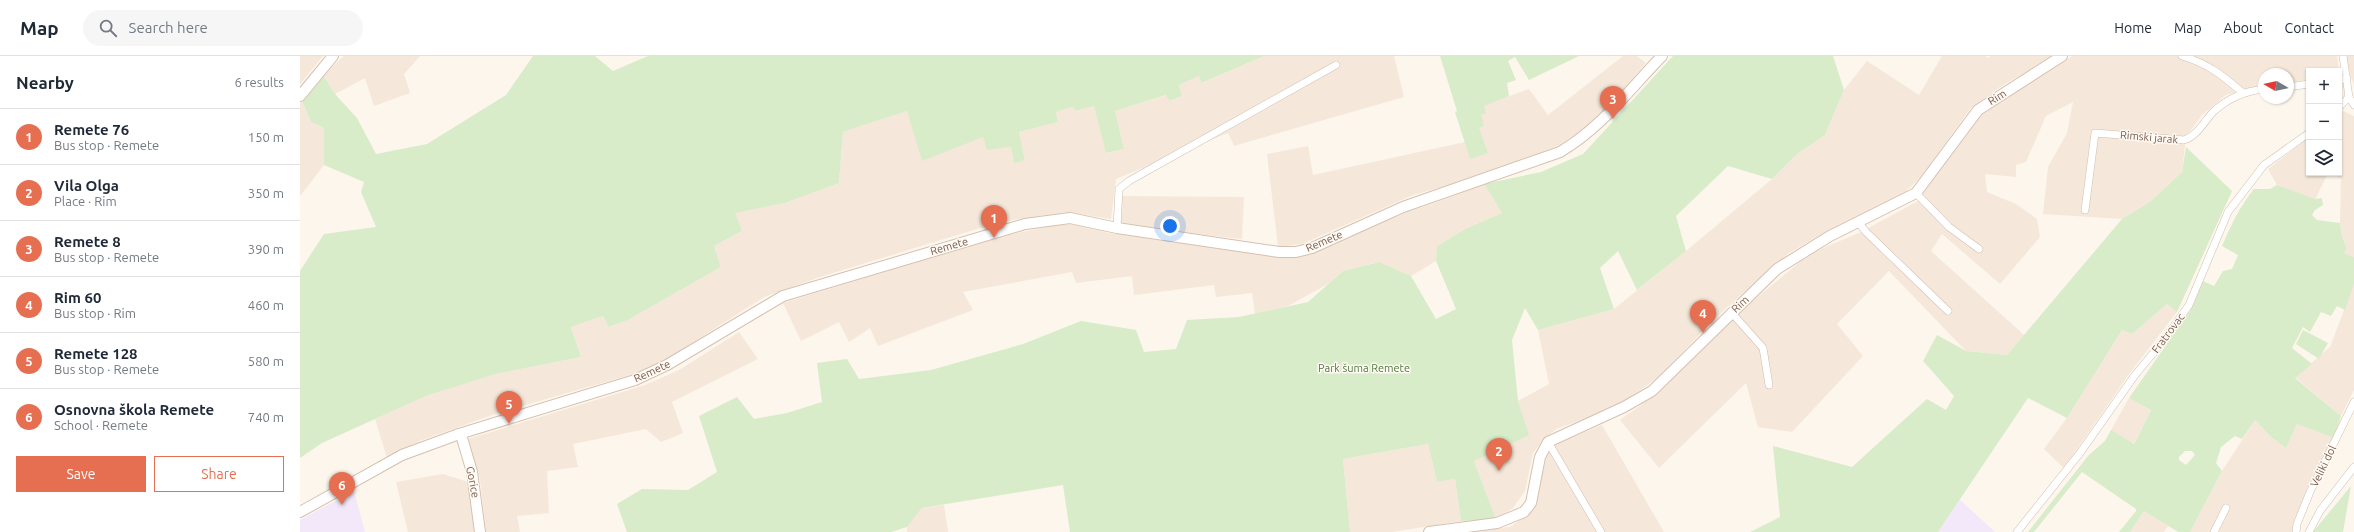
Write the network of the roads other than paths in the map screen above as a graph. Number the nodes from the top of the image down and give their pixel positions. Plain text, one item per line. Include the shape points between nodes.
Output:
1 (333, 56) edge
2 (1662, 56) edge
3 (2062, 56) edge
4 (2182, 56) edge
5 (2343, 56) edge
6 (1336, 65) dead end
7 (2347, 79) junction
8 (2342, 80) edge
9 (2306, 84) edge
10 (2294, 86) edge
11 (2258, 90) edge
12 (2242, 94) junction
13 (300, 96) edge
14 (2349, 97) junction
15 (2342, 105) edge
16 (2354, 105) edge
17 (2306, 135) edge
18 (1916, 193) junction
19 (2085, 210) dead end
20 (1860, 223) junction
21 (1117, 228) junction
22 (1978, 249) dead end
23 (1948, 311) dead end
24 (1731, 312) junction
25 (1769, 385) dead end
26 (2354, 402) edge
27 (459, 434) junction
28 (1548, 442) junction
29 (2354, 467) edge
30 (2226, 508) dead end
31 (300, 512) edge
32 (480, 532) edge
33 (1429, 532) edge
34 (1601, 532) edge
35 (2017, 532) edge
36 (2214, 532) edge
37 (2296, 532) edge
38 (2309, 532) edge

1 - 13 street
2 - 21 street, Remete via 1625,94 1608,116 1582,139 1560,152 1403,207 1312,248 1296,252 1279,252
3 - 18 street, Rim via 1978,110
4 - 12 street via 2220,72
5 - 7 street
6 - 21 street via 1129,181 1119,190
7 - 8 street
7 - 14 street
9 - 10 street
11 - 12 street, Rimski jarak
12 - 19 street, Rimski jarak via 2214,111 2191,138 2184,140 2095,133
14 - 15 street
14 - 16 street
17 - 35 street, Fratrovac via 2264,165 2228,212 2189,305 2134,375 2080,453
18 - 20 street, Rim
18 - 22 street via 1950,227
20 - 23 street via 1866,232
20 - 24 street, Rim via 1830,236 1777,269
21 - 27 street, Remete via 1070,218 1047,220 828,281 783,296 667,365 635,380
24 - 25 street via 1762,348
24 - 28 street, Rim via 1703,343 1652,391 1624,408
26 - 37 street, Veliki dol via 2310,492
27 - 31 street, Remete via 402,455
27 - 32 street, Gorice via 472,472
28 - 33 street via 1540,457 1530,503 1524,512 1497,523
28 - 34 street
29 - 38 street, Veliki dol via 2320,511
30 - 36 street

